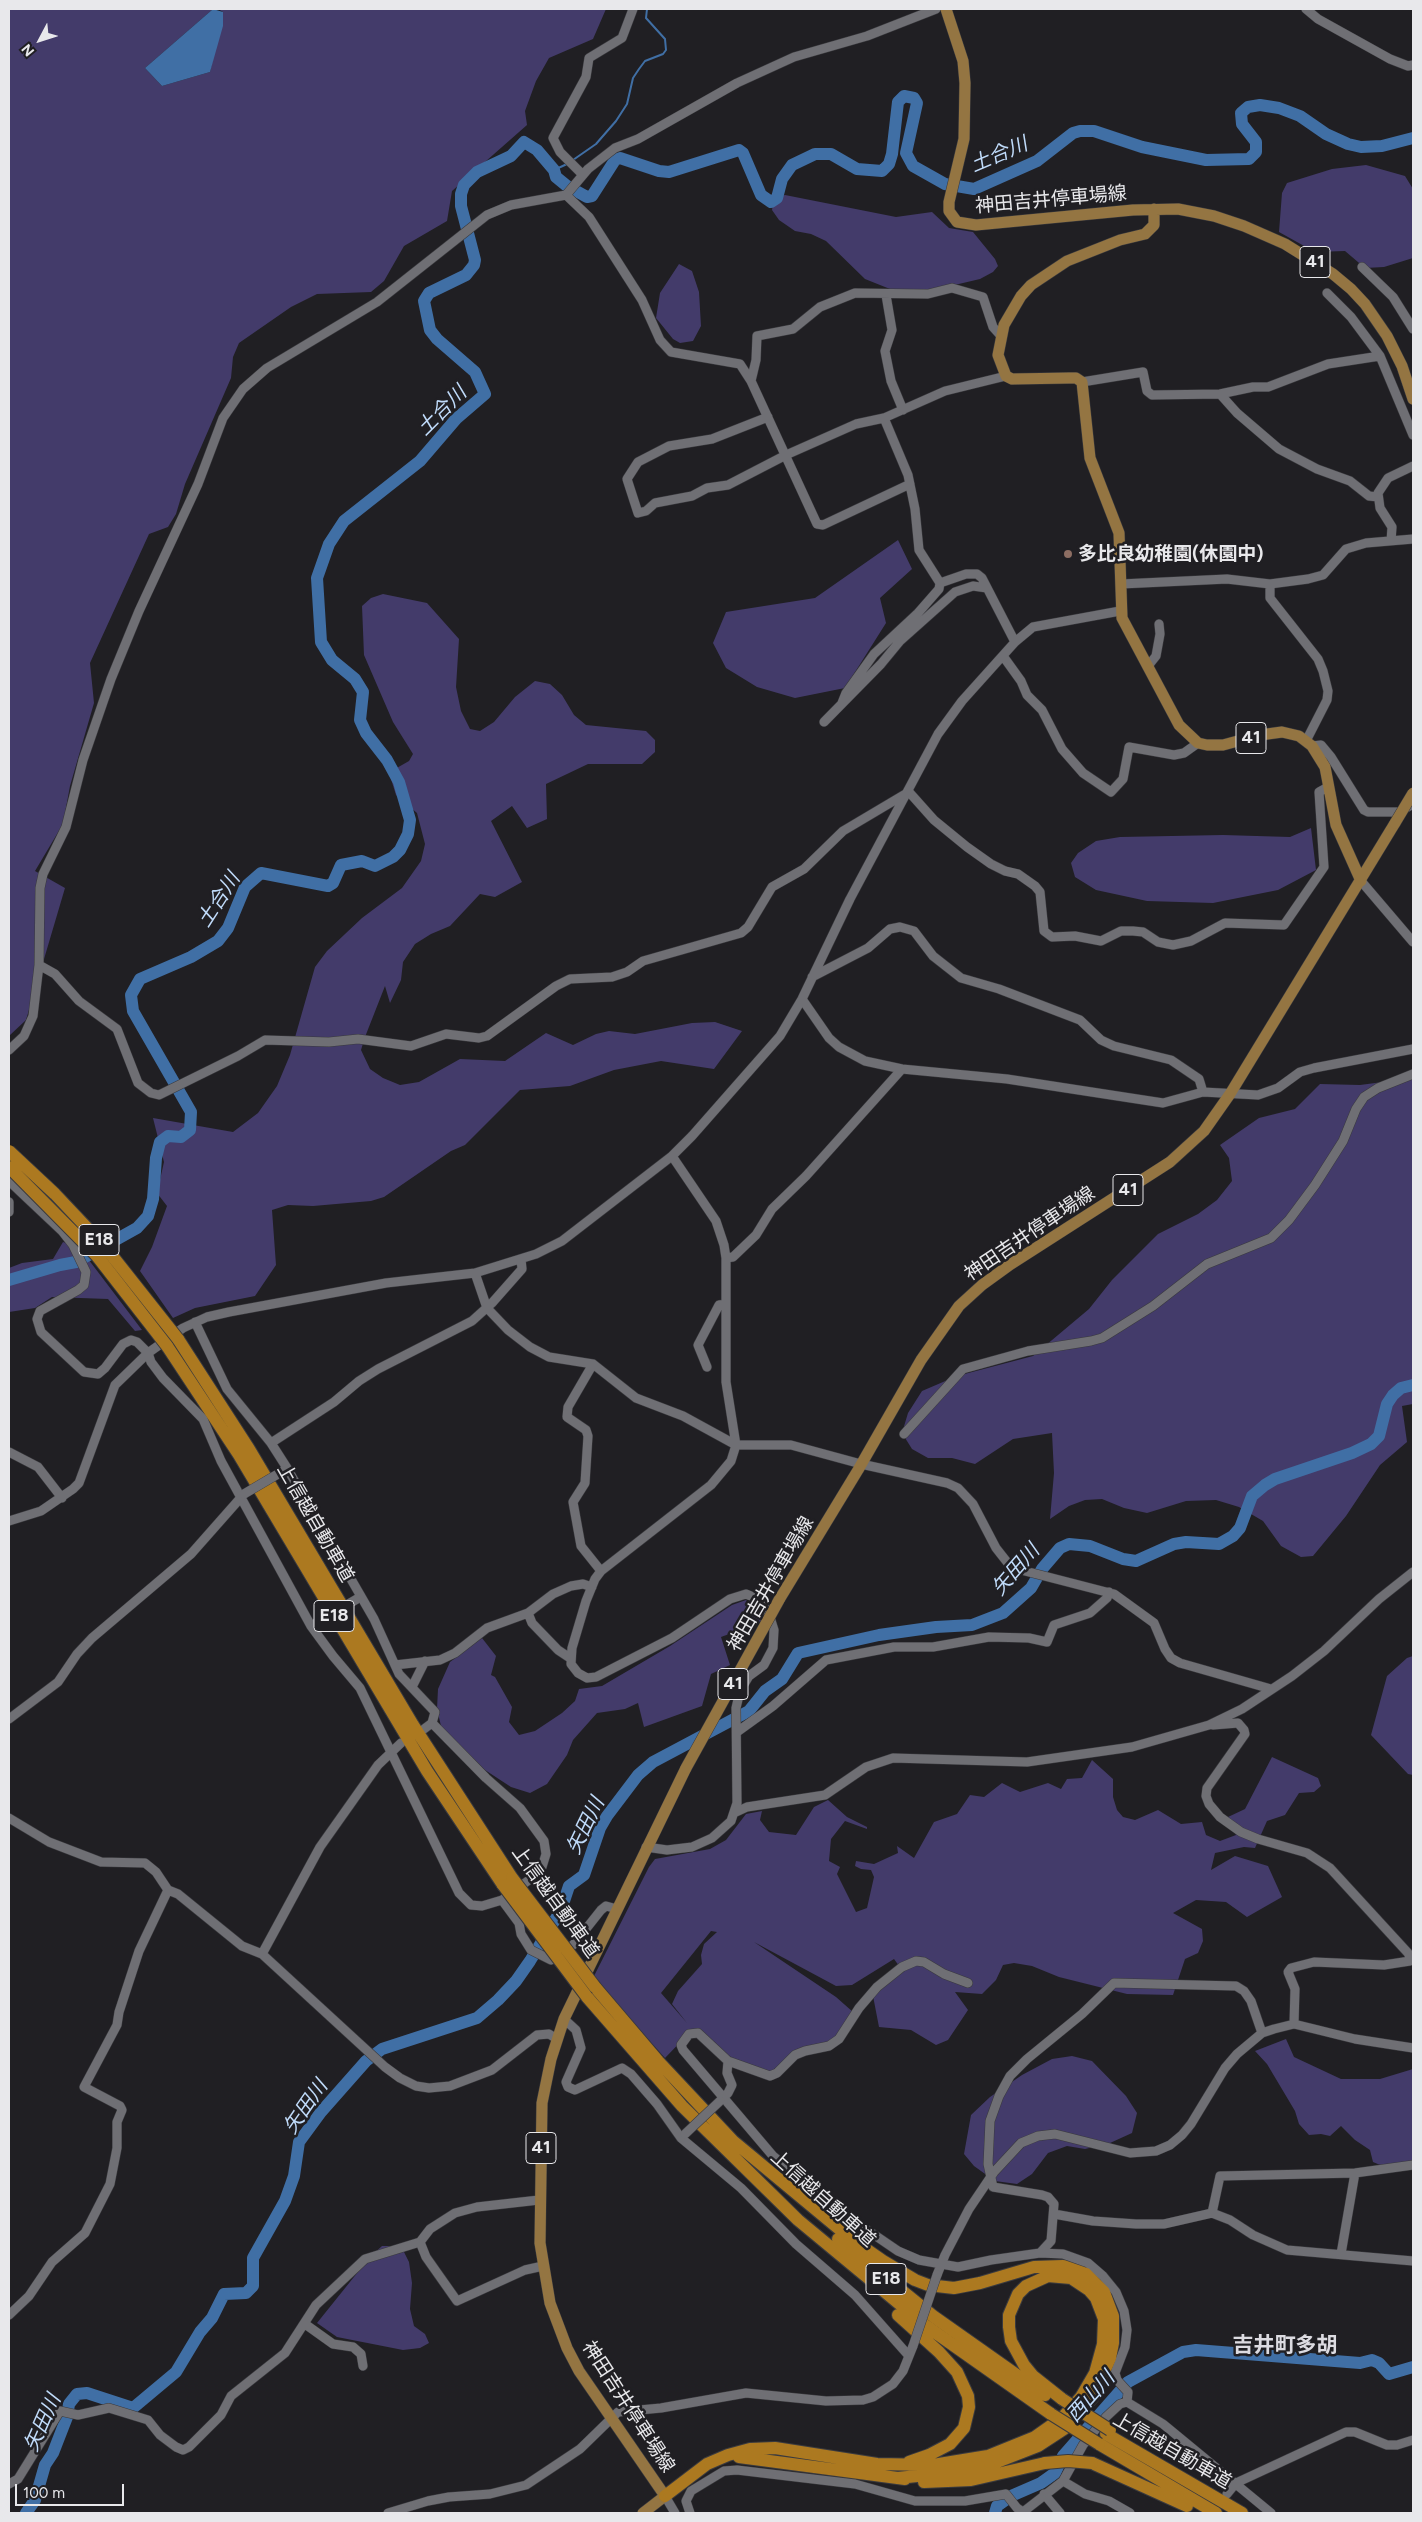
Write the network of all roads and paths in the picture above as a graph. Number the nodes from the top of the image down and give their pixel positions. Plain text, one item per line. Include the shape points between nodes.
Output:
1 (632, 9) edge
2 (936, 9) edge
3 (946, 9) edge
4 (1306, 9) edge
5 (1413, 64) edge
6 (583, 175) junction
7 (566, 195) junction
8 (1154, 209) junction
9 (1362, 267) dead end
10 (1327, 293) dead end
11 (886, 295) junction
12 (1413, 329) edge
13 (1001, 336) junction
14 (1380, 356) junction
15 (1006, 376) junction
16 (751, 381) junction
17 (1082, 382) junction
18 (1220, 394) junction
19 (1413, 399) edge
20 (903, 410) junction
21 (768, 417) junction
22 (884, 418) junction
23 (1413, 435) edge
24 (786, 455) junction
25 (1413, 466) edge
26 (910, 484) junction
27 (1378, 497) junction
28 (1413, 539) edge
29 (1392, 540) junction
30 (940, 583) junction
31 (1121, 584) junction
32 (1270, 584) junction
33 (987, 588) junction
34 (1120, 610) junction
35 (1159, 624) dead end
36 (1015, 642) junction
37 (1003, 656) junction
38 (1148, 666) junction
39 (842, 703) junction
40 (824, 722) dead end
41 (1198, 743) junction
42 (1309, 743) junction
43 (1328, 787) junction
44 (909, 792) junction
45 (1413, 793) edge
46 (1413, 804) edge
47 (1361, 881) junction
48 (1413, 942) edge
49 (38, 964) junction
50 (812, 977) junction
51 (802, 999) junction
52 (1413, 1049) edge
53 (9, 1050) edge
54 (902, 1069) junction
55 (1413, 1074) edge
56 (1203, 1092) junction
57 (1230, 1094) junction
58 (9, 1150) edge
59 (672, 1156) junction
60 (9, 1167) edge
61 (9, 1181) edge
62 (9, 1202) edge
63 (9, 1212) edge
64 (726, 1258) junction
65 (522, 1259) junction
66 (475, 1273) junction
67 (726, 1304) junction
68 (487, 1308) junction
69 (195, 1322) junction
70 (172, 1342) junction
71 (148, 1353) junction
72 (593, 1364) junction
73 (707, 1367) dead end
74 (904, 1434) dead end
75 (271, 1443) junction
76 (736, 1445) junction
77 (9, 1452) edge
78 (861, 1464) junction
79 (285, 1469) junction
80 (242, 1496) junction
81 (62, 1498) junction
82 (9, 1521) edge
83 (601, 1571) junction
84 (1413, 1572) edge
85 (592, 1587) junction
86 (1109, 1592) junction
87 (359, 1597) junction
88 (528, 1613) junction
89 (313, 1625) junction
90 (570, 1658) junction
91 (425, 1661) junction
92 (395, 1665) junction
93 (412, 1687) junction
94 (1271, 1689) junction
95 (9, 1719) edge
96 (1209, 1725) junction
97 (737, 1728) junction
98 (401, 1744) dead end
99 (392, 1751) junction
100 (734, 1813) junction
101 (9, 1818) edge
102 (646, 1847) junction
103 (168, 1890) junction
104 (502, 1900) junction
105 (617, 1909) junction
106 (262, 1954) junction
107 (968, 1983) dead end
108 (591, 1992) junction
109 (564, 2019) junction
110 (1294, 2024) junction
111 (1262, 2033) junction
112 (557, 2039) junction
113 (1413, 2048) edge
114 (728, 2060) junction
115 (722, 2099) junction
116 (683, 2136) junction
117 (727, 2136) junction
118 (1413, 2165) edge
119 (1355, 2173) junction
120 (991, 2176) junction
121 (758, 2183) junction
122 (539, 2200) junction
123 (1212, 2213) junction
124 (1054, 2214) junction
125 (420, 2242) junction
126 (1040, 2253) junction
127 (1341, 2254) junction
128 (1413, 2261) edge
129 (942, 2263) junction
130 (543, 2266) junction
131 (9, 2315) edge
132 (305, 2324) junction
133 (909, 2356) junction
134 (363, 2366) dead end
135 (1128, 2402) junction
136 (1057, 2406) junction
137 (611, 2419) junction
138 (1105, 2436) junction
139 (1413, 2440) edge
140 (716, 2460) junction
141 (876, 2464) junction
142 (898, 2478) junction
143 (1063, 2481) junction
144 (1236, 2483) junction
145 (9, 2484) edge
146 (1044, 2494) junction
147 (1227, 2494) dead end
148 (665, 2496) junction
149 (388, 2513) edge
150 (643, 2513) edge
151 (675, 2513) edge
152 (690, 2513) edge
153 (1060, 2513) edge
154 (1130, 2513) edge
155 (1203, 2513) edge
156 (1216, 2513) edge
157 (1243, 2513) edge
158 (1271, 2513) edge

1 - 6 street via 622,38 588,58 586,77 553,138 560,152
2 - 6 street via 867,36 794,57 737,83 638,139 615,148
3 - 8 main road, 神田吉井停車場線 / 41 via 963,61 965,84 964,139 949,211 956,222 966,225
4 - 5 street via 1390,59 1408,66
6 - 7 street
7 - 16 street via 589,217 642,300 660,340 671,352 736,362
7 - 49 street via 511,205 487,215 377,302 267,368 233,402 219,427 178,531 124,646 83,760 66,828 43,874
8 - 13 main road, 神田吉井停車場線 via 1154,225 1145,234 1120,240 1067,261 1031,285 1012,312
8 - 19 main road, 神田吉井停車場線 / 41 via 1190,210 1244,226 1285,244 1333,274 1377,319 1396,353
9 - 12 street via 1393,298
10 - 14 street
11 - 13 street via 928,294 952,288 983,297 994,327
11 - 16 street via 855,293 820,307 794,329 757,336
11 - 20 street via 892,330 885,351 891,381
13 - 15 main road, 神田吉井停車場線 via 998,355
14 - 18 street via 1328,364 1268,387
14 - 23 street
15 - 17 main road via 1019,381 1076,378
15 - 20 street via 945,391
16 - 21 street
17 - 18 street via 1143,372 1147,391 1152,395
17 - 31 main road via 1090,458 1119,533
18 - 27 street via 1279,449 1317,469 1350,481 1369,496
20 - 22 street
21 - 24 street
21 - 24 street via 712,439 670,446 638,462 627,479 638,512 646,512 655,503 728,485
22 - 24 street via 856,424
22 - 26 street
24 - 26 street via 817,524 823,525
25 - 27 street via 1388,478
26 - 30 street via 918,550
27 - 29 street via 1380,508 1392,527
28 - 29 street
29 - 32 street via 1346,549 1324,574
30 - 33 street via 966,574 977,574
30 - 39 street via 939,589 918,613 874,654
31 - 32 street via 1227,579
31 - 34 main road
32 - 42 street via 1270,598 1324,671 1327,700
33 - 36 street
33 - 39 street via 973,586 955,592 900,641
34 - 36 street via 1034,626
34 - 38 main road
35 - 38 street via 1156,656
36 - 37 street
37 - 41 street via 1027,695 1042,710 1062,749 1083,773 1111,792 1123,779 1129,746 1174,755
37 - 44 street via 951,715
38 - 41 main road via 1179,724
39 - 40 street
41 - 42 main road, 41 via 1224,745 1282,732 1299,736
42 - 43 main road via 1325,767
42 - 46 street via 1321,745 1331,757 1364,810 1399,812
43 - 44 street via 1319,792 1324,867 1284,925 1225,923 1191,940 1173,944 1158,942 1142,932 1120,930 1102,941 1075,936 1052,937 1044,931 1040,892 1035,886 967,847 934,820
43 - 47 main road via 1336,825
44 - 49 street via 843,831 804,870 772,887 741,933 643,961 612,977 570,979 480,1038 446,1034 411,1046 358,1039 329,1042 265,1040 159,1095 138,1083 117,1029 79,1001 55,974
44 - 50 street via 850,899
45 - 47 main road, 神田吉井停車場線 / 41, bridge
47 - 48 street
47 - 57 main road, 神田吉井停車場線 / 41
49 - 53 street via 34,1016 24,1036
50 - 51 street
50 - 56 street via 868,948 890,929 900,927 914,931 933,956 961,978 1080,1020 1101,1040 1114,1046 1172,1060 1200,1079
51 - 54 street via 839,1047 865,1061
51 - 59 street via 780,1036
52 - 57 street via 1300,1072 1258,1095
54 - 56 street via 1007,1079 1163,1104
54 - 64 street via 772,1209 756,1235 733,1257
55 - 74 street via 1364,1097 1343,1141 1315,1185 1271,1238 1207,1264 1153,1306 1102,1338 1028,1351 962,1369
56 - 57 street
57 - 78 main road, 神田吉井停車場線 / 41 via 1204,1131 1170,1162 1011,1264 959,1306 921,1360
58 - 70 highway, 上信越自動車道 / E18, bridge via 100,1241
59 - 64 street via 716,1221
59 - 65 street via 562,1241
60 - 70 highway, 上信越自動車道 / E18, bridge via 97,1256
61 - 71 street via 73,1245 86,1272 84,1285 40,1311 37,1319 41,1332 84,1372 98,1374 117,1349 131,1340
62 - 63 street
64 - 67 street
65 - 66 street
65 - 68 street via 522,1269
66 - 68 street
66 - 69 street via 386,1283 228,1312
67 - 73 street via 720,1305 698,1345
67 - 76 street via 726,1382
68 - 72 street via 516,1335 549,1357
68 - 75 street via 455,1331 359,1381 334,1402
69 - 71 street
69 - 75 street via 227,1389
70 - 108 highway, 上信越自動車道 / E18, bridge via 427,1771
71 - 80 street via 163,1378 203,1419 221,1461
71 - 81 street via 115,1385 78,1483
72 - 76 street via 636,1398 684,1416
72 - 83 street via 568,1407 567,1417 586,1430 588,1436 585,1483 573,1502 581,1546
75 - 79 street
76 - 78 street via 791,1445
76 - 83 street via 731,1461 711,1485
77 - 81 street via 38,1467
78 - 86 street via 958,1488 973,1504 1007,1562 1021,1570
78 - 102 main road, 神田吉井停車場線 / 41, bridge via 779,1600
79 - 80 street, bridge
79 - 87 street
80 - 89 street
80 - 95 street via 191,1554 92,1638 58,1682
81 - 82 street via 32,1515
83 - 85 street
84 - 94 street via 1324,1651
85 - 88 street via 583,1584 571,1586 553,1594
85 - 90 street
86 - 94 street via 1154,1623 1171,1658
86 - 97 street via 1107,1598 1090,1612 1054,1625 1047,1642 989,1637 826,1660 774,1706
87 - 89 street, bridge
87 - 92 street
88 - 90 street via 532,1623
88 - 91 street via 488,1628 440,1660
89 - 99 street via 333,1656 360,1688
90 - 97 street via 578,1673 596,1678 685,1630 730,1599 746,1594 758,1599 769,1614 774,1630 773,1648 764,1665 749,1676 740,1691 736,1708
91 - 92 street
91 - 93 street
92 - 93 street
93 - 104 street via 435,1712 428,1726 520,1808 544,1841 546,1854 542,1867
94 - 96 street via 1242,1709
96 - 100 street via 1132,1747 1027,1762 893,1758 866,1767 825,1795 747,1807
96 - 110 street via 1238,1723 1244,1734 1207,1788 1208,1804 1241,1832 1308,1853 1330,1868 1411,1959 1384,1965 1314,1962 1291,1968 1288,1972 1295,1989
97 - 100 street via 738,1793
98 - 99 street
99 - 104 street via 459,1893 471,1905 482,1906
99 - 106 street via 378,1765 320,1847
100 - 102 street via 725,1828 702,1843 667,1850
101 - 103 street via 49,1842 101,1862 145,1863 156,1872
102 - 105 main road, 神田吉井停車場線 / 41
103 - 106 street via 242,1946
103 - 131 street via 139,1951 117,2025 84,2087 122,2110 117,2122 117,2148 110,2184 85,2233 52,2262 29,2296
104 - 105 street via 518,1923 530,1950 551,1960 574,1944 606,1906
105 - 109 main road, 神田吉井停車場線 / 41
106 - 112 street via 385,2067 416,2086 450,2086 492,2070 537,2035 549,2034
107 - 114 street via 916,1961 902,1967 877,1987 839,2039 829,2046 795,2055 770,2076
108 - 117 highway, 上信越自動車道 / E18
108 - 121 highway, 上信越自動車道 / E18 via 682,2106
109 - 112 main road, 神田吉井停車場線 / 41
109 - 116 street via 576,2030 581,2048 566,2082 568,2087 575,2090 622,2068 639,2082
110 - 111 street
110 - 113 street via 1355,2039
111 - 120 street via 1246,2044 1225,2068 1191,2124 1170,2145 1156,2151 1130,2154 1068,2135 1038,2136 1022,2143 1006,2156
111 - 120 street via 1251,2001 1244,1990 1236,1986 1114,1983 1010,2076 998,2096 990,2121 988,2164
112 - 122 main road, 神田吉井停車場線 / 41 via 542,2102
114 - 115 street via 727,2073 732,2085
114 - 115 street via 698,2033 688,2034 681,2045
115 - 116 street, bridge
115 - 129 street via 773,2156 851,2219 898,2250 919,2260
116 - 133 street via 796,2244 855,2295
117 - 136 highway, 上信越自動車道 / E18 via 888,2280
117 - 142 highway via 850,2238 915,2280 954,2288 1034,2267 1063,2266 1086,2274 1104,2292 1113,2316 1110,2358 1093,2397 1064,2429 1038,2446 992,2464
118 - 119 street
119 - 123 street via 1220,2176
119 - 127 street
120 - 124 street via 993,2187 1048,2197 1054,2204
120 - 129 street via 969,2209
121 - 136 highway, 上信越自動車道 / E18 via 880,2290 961,2352
121 - 141 highway via 789,2216 939,2352 964,2384 968,2396 968,2418 950,2444 917,2460
122 - 125 street via 477,2207 456,2213 430,2229
122 - 130 main road, 神田吉井停車場線 / 41
123 - 124 street via 1164,2224 1092,2221
123 - 127 street via 1287,2250
124 - 126 street via 1051,2241
125 - 130 street via 426,2257 457,2301 525,2270
125 - 132 street via 365,2259 316,2305
126 - 129 street via 958,2267
126 - 135 street via 1063,2254 1088,2263 1116,2292 1127,2330 1125,2348 1115,2373 1128,2392
127 - 128 street
129 - 133 street, bridge
130 - 137 main road, 神田吉井停車場線 / 41 via 550,2303 567,2348
132 - 134 street via 333,2344 353,2348 361,2354
132 - 145 street via 285,2354 231,2396 221,2415 189,2448 176,2447 148,2420 109,2408 78,2414 60,2411 18,2478
133 - 137 street via 894,2384 862,2400 826,2401 746,2393 661,2408 628,2410 618,2412
135 - 143 street via 1120,2404 1106,2417 1082,2445
135 - 144 street via 1163,2424
136 - 138 highway, 上信越自動車道 / E18
136 - 141 highway via 1024,2365 1011,2341 1008,2327 1009,2315 1018,2294 1032,2282 1048,2276 1071,2278 1081,2283 1096,2298 1104,2319 1103,2344 1095,2373 1072,2409 1035,2437 988,2456 933,2465
137 - 148 main road, 神田吉井停車場線 / 41
137 - 149 street via 580,2449 526,2485 490,2494 449,2496
138 - 156 highway, 上信越自動車道 / E18
138 - 157 highway, 上信越自動車道 / E18
139 - 144 street via 1387,2445 1356,2432 1346,2432
140 - 141 highway via 750,2449 776,2448
140 - 142 highway via 737,2456 761,2458
140 - 148 highway
142 - 155 highway, bridge via 954,2482 1068,2460 1092,2463
143 - 146 street
143 - 154 street
144 - 147 street
144 - 158 street
146 - 152 street via 1023,2512 1006,2494 966,2502 915,2501 855,2484 737,2470 724,2471 691,2491 686,2501
146 - 153 street
148 - 150 main road, 神田吉井停車場線
148 - 151 street

